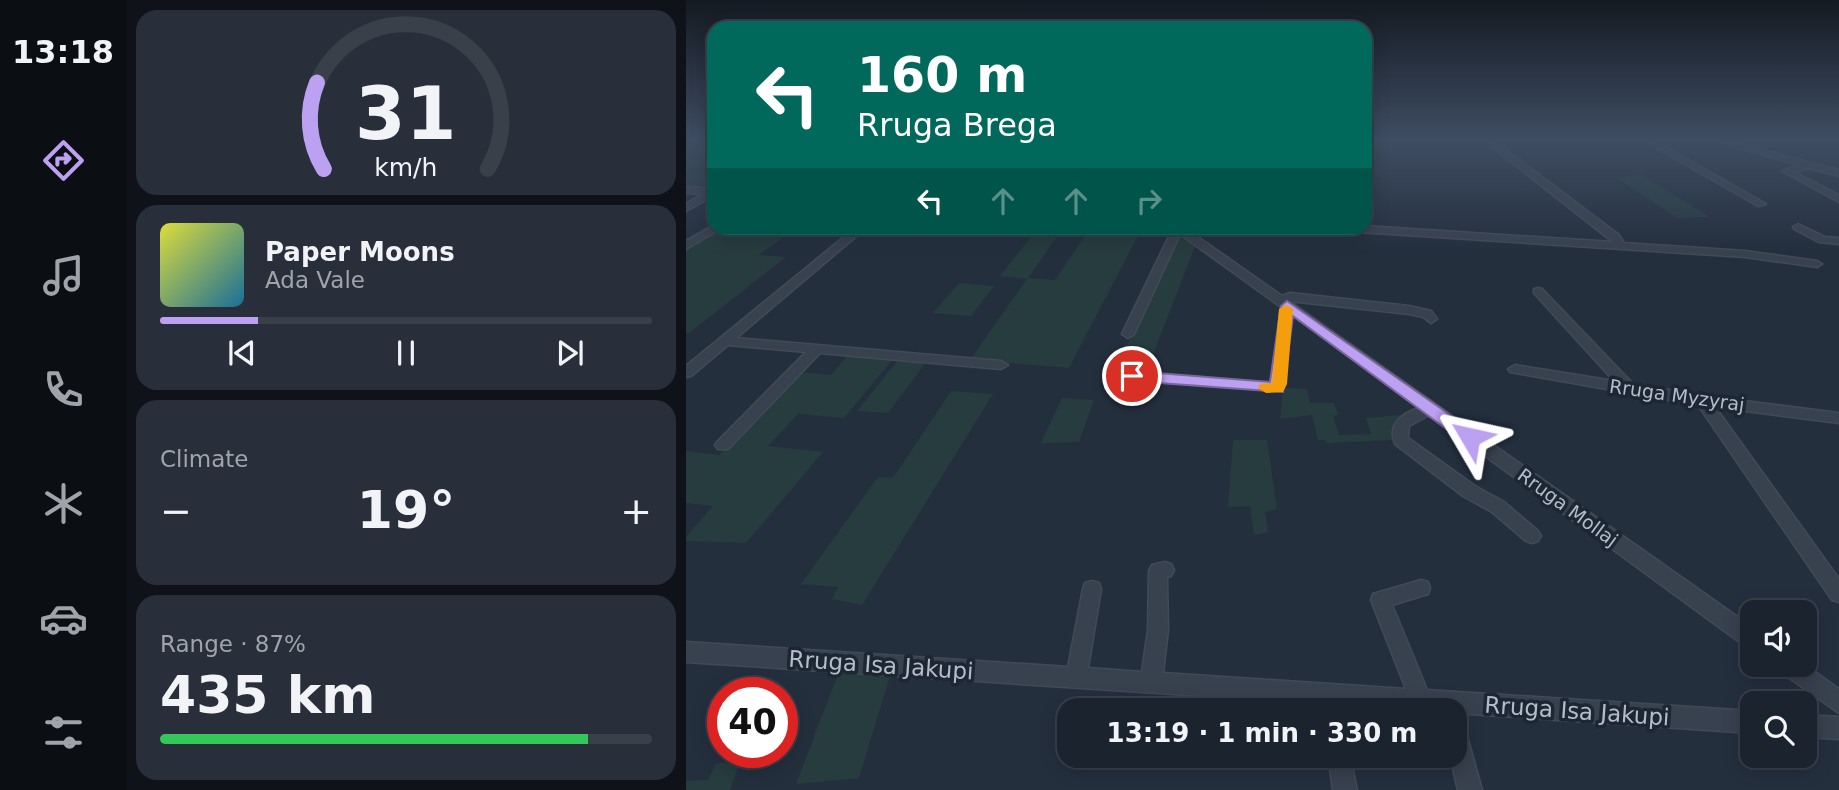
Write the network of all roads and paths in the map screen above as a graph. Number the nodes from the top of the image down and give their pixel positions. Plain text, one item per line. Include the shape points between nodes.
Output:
1 (1537, 177) edge
2 (1713, 177) edge
3 (1797, 177) edge
4 (686, 190) edge
5 (707, 192) edge
6 (707, 196) edge
7 (1839, 199) edge
8 (1761, 204) dead end
9 (686, 208) edge
10 (1798, 227) dead end
11 (1372, 230) edge
12 (707, 232) edge
13 (853, 235) edge
14 (1176, 235) edge
15 (1189, 235) edge
16 (1839, 241) edge
17 (1620, 245) junction
18 (686, 246) edge
19 (1817, 264) dead end
20 (1538, 291) dead end
21 (1284, 303) junction
22 (1431, 319) dead end
23 (1128, 334) dead end
24 (725, 341) junction
25 (817, 349) junction
26 (1001, 365) dead end
27 (1515, 369) dead end
28 (686, 373) edge
29 (1132, 376) dead end
30 (1629, 389) junction
31 (1703, 401) junction
32 (1431, 409) junction
33 (1839, 418) edge
34 (723, 445) dead end
35 (1532, 536) dead end
36 (1165, 570) dead end
37 (1421, 588) dead end
38 (1092, 589) dead end
39 (1839, 594) edge
40 (1740, 630) edge
41 (686, 652) edge
42 (1805, 677) edge
43 (1076, 678) junction
44 (1152, 683) junction
45 (1286, 698) edge
46 (1420, 698) edge
47 (1839, 702) edge
48 (1467, 707) edge
49 (1740, 721) edge
50 (1817, 727) edge
51 (1839, 728) edge
52 (1341, 768) edge
53 (1464, 768) edge
54 (1345, 790) edge
55 (1470, 790) edge

1 - 17 street
2 - 8 street
3 - 7 street
4 - 5 street
6 - 9 street
10 - 16 street via 1823,240
11 - 17 street
12 - 18 street
13 - 24 street
14 - 23 street, Rruga Mollaj
15 - 21 street, Rruga Mollaj
17 - 19 street
20 - 30 street
21 - 22 street via 1290,297 1305,298 1409,310
21 - 29 street via 1277,388
21 - 32 street, Rruga Mollaj
24 - 25 street
24 - 28 street
25 - 26 street
25 - 34 street
27 - 30 street, Rruga Myzyraj
30 - 31 street, Rruga Myzyraj
31 - 33 street, Rruga Myzyraj
31 - 39 street
32 - 35 street via 1404,420 1400,440
32 - 40 street, Rruga Mollaj
36 - 44 street via 1158,571
37 - 46 street via 1380,600
38 - 43 street
41 - 43 street, Rruga Isa Jakupi
42 - 47 street
43 - 44 street, Rruga Isa Jakupi
44 - 45 street, Rruga Isa Jakupi
48 - 49 street, Rruga Isa Jakupi
50 - 51 street
52 - 54 street
53 - 55 street

